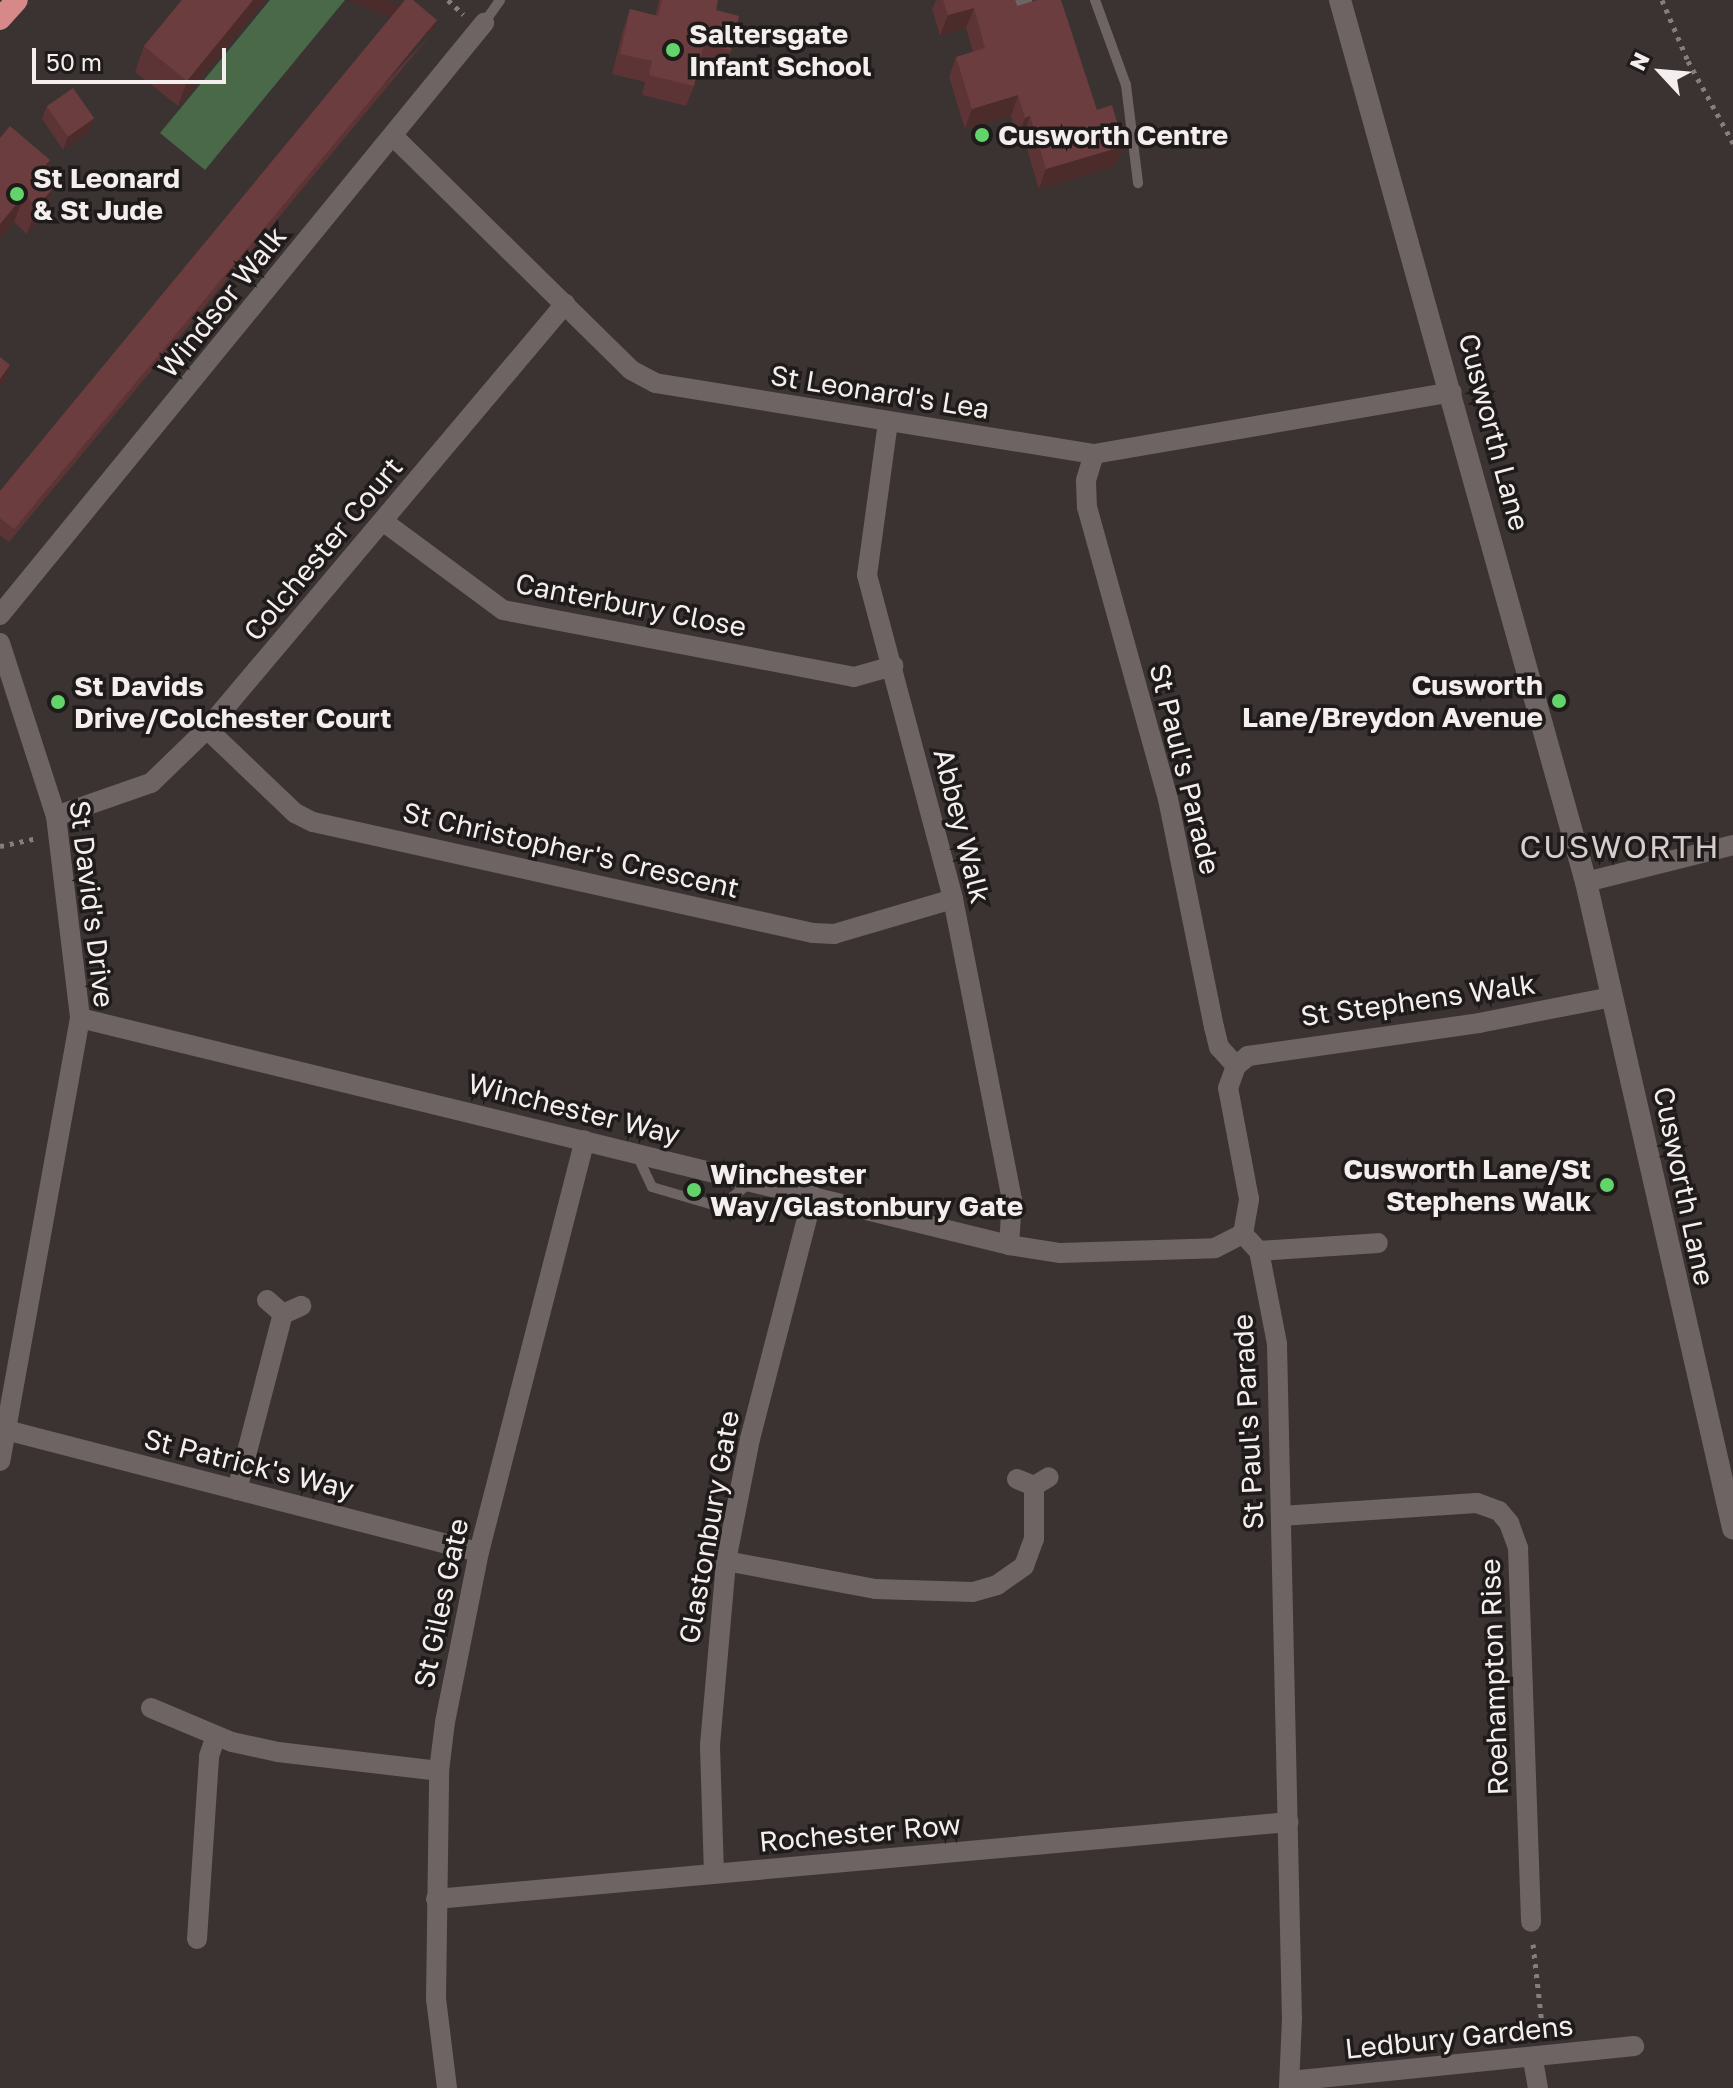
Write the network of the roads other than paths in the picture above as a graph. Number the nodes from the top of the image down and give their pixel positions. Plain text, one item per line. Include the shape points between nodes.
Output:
1 (17, 0) edge
2 (500, 0) edge
3 (1027, 0) edge
4 (1095, 0) edge
5 (1340, 0) edge
6 (1015, 4) edge
7 (0, 19) edge
8 (484, 23) joint
9 (394, 137) junction
10 (1138, 183) dead end
11 (565, 304) junction
12 (1452, 392) junction
13 (888, 422) junction
14 (1094, 454) junction
15 (384, 522) junction
16 (0, 615) edge
17 (0, 643) edge
18 (893, 666) junction
19 (207, 729) junction
20 (57, 825) junction
21 (1733, 845) edge
22 (1586, 882) junction
23 (953, 899) junction
24 (1612, 997) junction
25 (80, 1018) junction
26 (1236, 1066) junction
27 (585, 1140) junction
28 (635, 1153) junction
29 (751, 1181) junction
30 (813, 1196) junction
31 (1243, 1234) junction
32 (1378, 1243) dead end
33 (1009, 1245) junction
34 (1259, 1251) junction
35 (283, 1307) dead end
36 (6, 1430) junction
37 (0, 1461) edge
38 (1033, 1481) dead end
39 (237, 1490) junction
40 (1281, 1516) junction
41 (1733, 1528) edge
42 (479, 1552) junction
43 (726, 1561) junction
44 (151, 1708) dead end
45 (216, 1736) junction
46 (439, 1771) junction
47 (1289, 1822) junction
48 (714, 1874) junction
49 (436, 1899) junction
50 (1531, 1922) road end
51 (197, 1939) dead end
52 (1634, 2046) dead end
53 (1540, 2059) junction
54 (1289, 2084) edge
55 (447, 2088) edge
56 (1538, 2088) edge

1 - 7 highway
2 - 8 lane
3 - 6 lane
4 - 10 lane via 1126,85
5 - 12 street, Cusworth Lane
8 - 9 street, Windsor Walk
9 - 11 street, St Leonard's Lea
9 - 16 street, Windsor Walk
11 - 13 street, St Leonard's Lea via 631,370 655,383
11 - 15 street, Colchester Court
12 - 14 street, St Leonard's Lea
12 - 22 street, Cusworth Lane
13 - 14 street, St Leonard's Lea
13 - 18 street, Abbey Walk via 867,575
14 - 26 street, St Paul's Parade via 1086,481 1087,507 1168,799 1216,1037
15 - 18 street, Canterbury Close via 503,610 854,677
15 - 19 street, Colchester Court
17 - 20 street, St David's Drive
18 - 23 street, Abbey Walk
19 - 20 street, Colchester Court via 151,783
19 - 23 street, St Christopher's Crescent via 295,813 313,822 813,933 834,934
20 - 25 street, St David's Drive
21 - 22 street
22 - 24 street, Cusworth Lane
23 - 33 street, Abbey Walk via 1012,1200
24 - 26 street, St Stephens Walk via 1479,1023 1261,1050
24 - 41 street, Cusworth Lane
25 - 27 street, Winchester Way
25 - 36 street, St David's Drive
26 - 31 street via 1228,1088 1249,1199
27 - 28 street, Winchester Way
27 - 42 street, St Giles Gate
28 - 29 street, Winchester Way
28 - 29 lane via 652,1187 720,1207
29 - 30 street, Winchester Way
30 - 33 street, Winchester Way
30 - 43 street, Glastonbury Gate via 750,1439
31 - 33 street, Winchester Way via 1215,1248 1060,1253
31 - 34 street
32 - 34 street
34 - 40 street, St Paul's Parade via 1277,1344
35 - 39 street
36 - 37 street, St David's Drive
36 - 39 street, St Patrick's Way
38 - 43 street via 1034,1539 1024,1566 997,1585 973,1592 875,1589
39 - 42 street, St Patrick's Way
40 - 47 street, St Paul's Parade
40 - 50 street, Roehampton Rise via 1477,1503 1499,1511 1509,1523 1518,1548
42 - 46 street, St Giles Gate
43 - 48 street, Glastonbury Gate via 710,1745
44 - 45 street
45 - 46 street via 322,1760
45 - 51 street via 209,1756
46 - 49 street, St Giles Gate
47 - 48 street, Rochester Row
47 - 54 street, St Paul's Parade
48 - 49 street, Rochester Row
49 - 55 street, St Giles Gate via 436,1999
52 - 53 street, Ledbury Gardens
53 - 54 street, Ledbury Gardens
53 - 56 street

